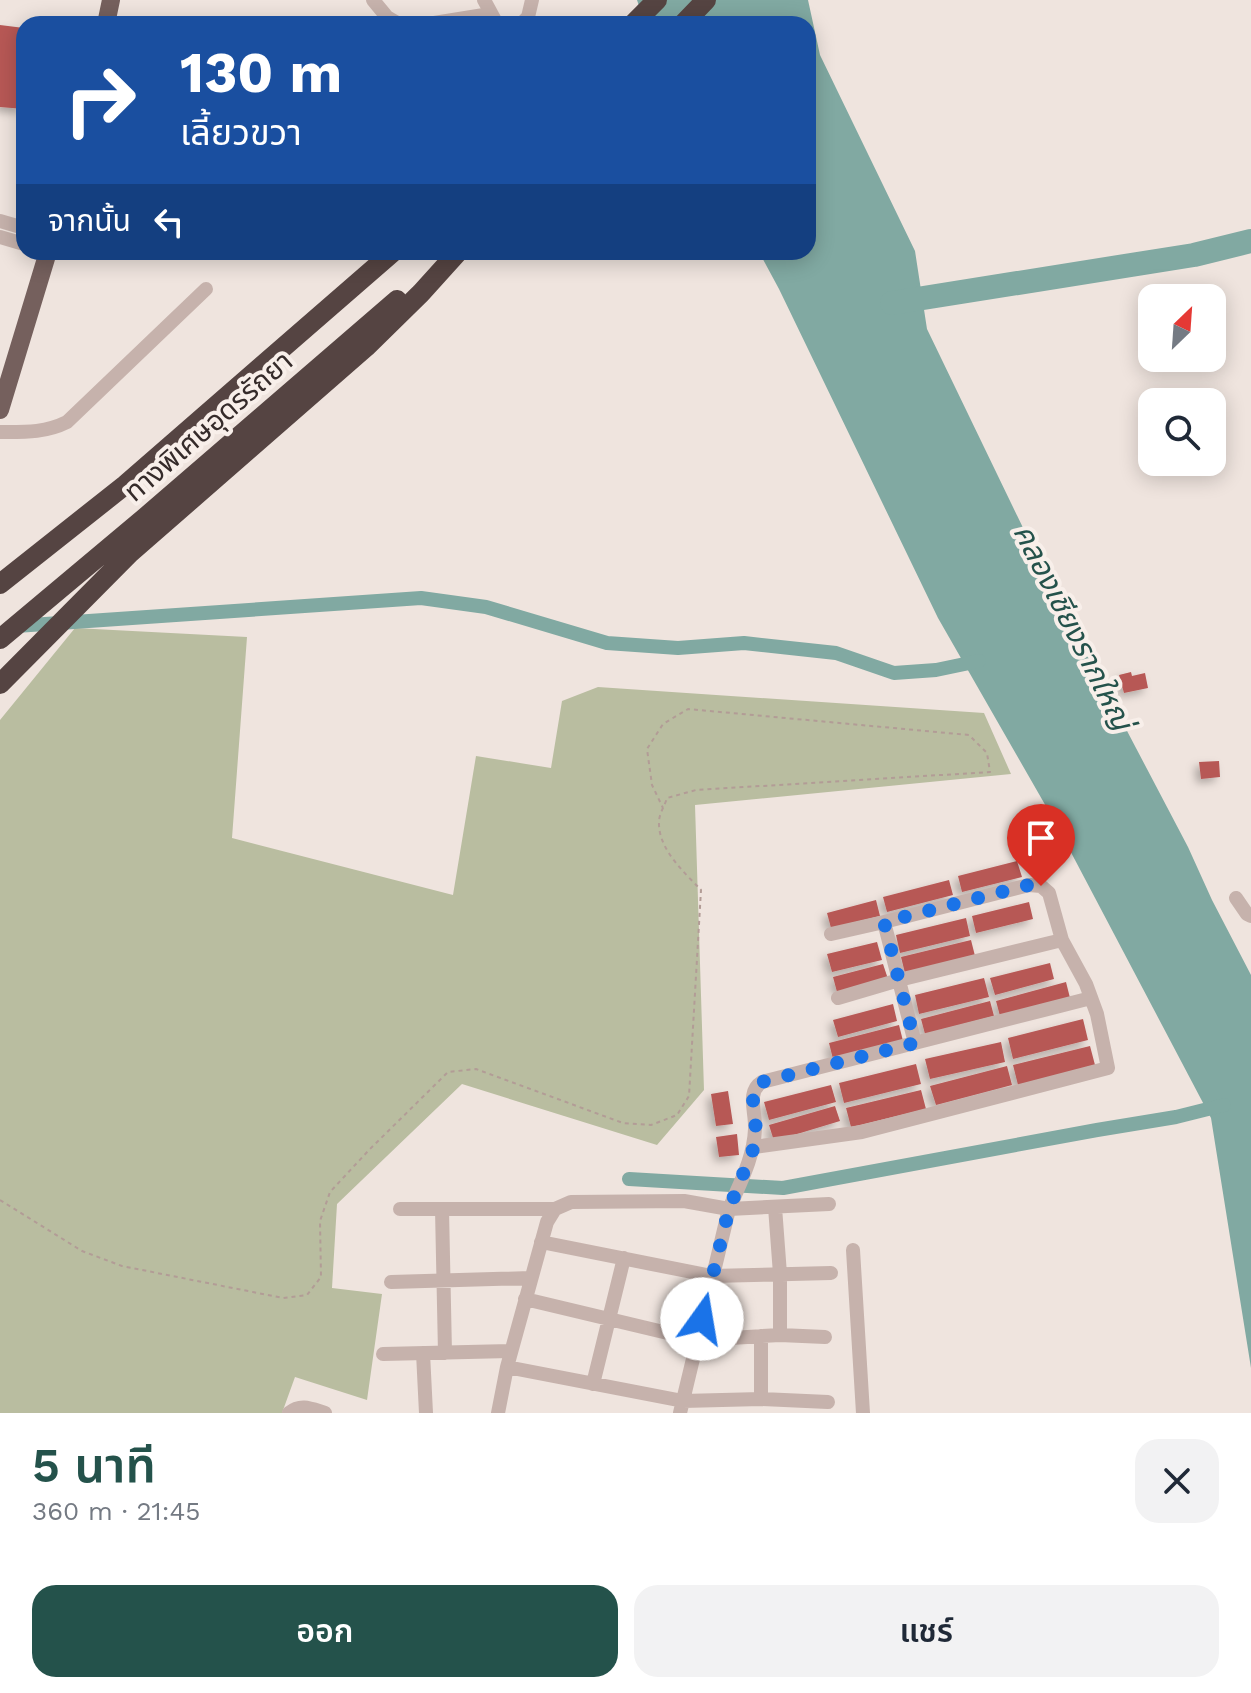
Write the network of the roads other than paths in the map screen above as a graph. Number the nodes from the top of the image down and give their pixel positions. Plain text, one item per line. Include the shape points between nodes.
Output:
1 (373, 0) edge
2 (657, 0) edge
3 (706, 0) edge
4 (386, 16) edge
5 (641, 16) edge
6 (691, 16) edge
7 (46, 260) edge
8 (384, 260) edge
9 (442, 260) edge
10 (451, 260) edge
11 (206, 289) dead end
12 (0, 410) edge
13 (0, 432) edge
14 (0, 584) edge
15 (0, 639) edge
16 (0, 684) edge
17 (1236, 898) dead end
18 (1251, 916) edge
19 (884, 922) junction
20 (831, 934) dead end
21 (1062, 940) junction
22 (899, 980) junction
23 (838, 998) dead end
24 (1091, 998) junction
25 (915, 1043) junction
26 (754, 1147) junction
27 (829, 1204) dead end
28 (775, 1207) junction
29 (400, 1209) dead end
30 (442, 1209) junction
31 (555, 1209) junction
32 (729, 1209) junction
33 (541, 1242) junction
34 (853, 1250) dead end
35 (624, 1258) junction
36 (831, 1273) dead end
37 (780, 1274) junction
38 (712, 1276) junction
39 (530, 1278) junction
40 (444, 1281) junction
41 (391, 1282) dead end
42 (525, 1299) junction
43 (609, 1319) junction
44 (780, 1335) junction
45 (761, 1336) junction
46 (825, 1337) dead end
47 (697, 1340) junction
48 (511, 1351) junction
49 (423, 1353) junction
50 (445, 1353) junction
51 (383, 1354) dead end
52 (507, 1367) junction
53 (593, 1384) junction
54 (761, 1399) junction
55 (828, 1402) dead end
56 (682, 1407) edge
57 (289, 1413) edge
58 (325, 1413) edge
59 (426, 1413) edge
60 (498, 1413) edge
61 (863, 1413) edge

1 - 4 street
2 - 5 highway
3 - 6 highway
7 - 12 main road
8 - 14 highway, ทางพิเศษอุดรรัถยา via 125,485
9 - 15 highway, ทางพิเศษอุดรรัถยา
10 - 16 highway via 366,347 130,553
11 - 13 street via 67,422 32,432
17 - 18 street
19 - 20 street
19 - 21 street via 1041,886 1049,893
19 - 22 street
21 - 22 street
21 - 24 street
22 - 23 street
22 - 25 street
24 - 25 street
24 - 26 street via 1108,1068 862,1132
25 - 26 street via 755,1086
26 - 32 street
27 - 28 street
28 - 32 street
28 - 37 street
29 - 30 street
30 - 31 street
30 - 40 street
31 - 32 street via 571,1202 684,1201
31 - 33 street
32 - 38 street
33 - 35 street
33 - 39 street
34 - 61 street
35 - 38 street
35 - 43 street
36 - 37 street
37 - 38 street
37 - 44 street
38 - 47 street
39 - 40 street
39 - 42 street
40 - 41 street
40 - 50 street
42 - 43 street
42 - 48 street
43 - 47 street
43 - 53 street
44 - 45 street
44 - 46 street
45 - 47 street
45 - 54 street
47 - 56 street
48 - 50 street
48 - 52 street
49 - 50 street
49 - 51 street
49 - 59 street
52 - 53 street
52 - 60 street
53 - 56 street
54 - 55 street
54 - 56 street
57 - 58 street via 303,1406

